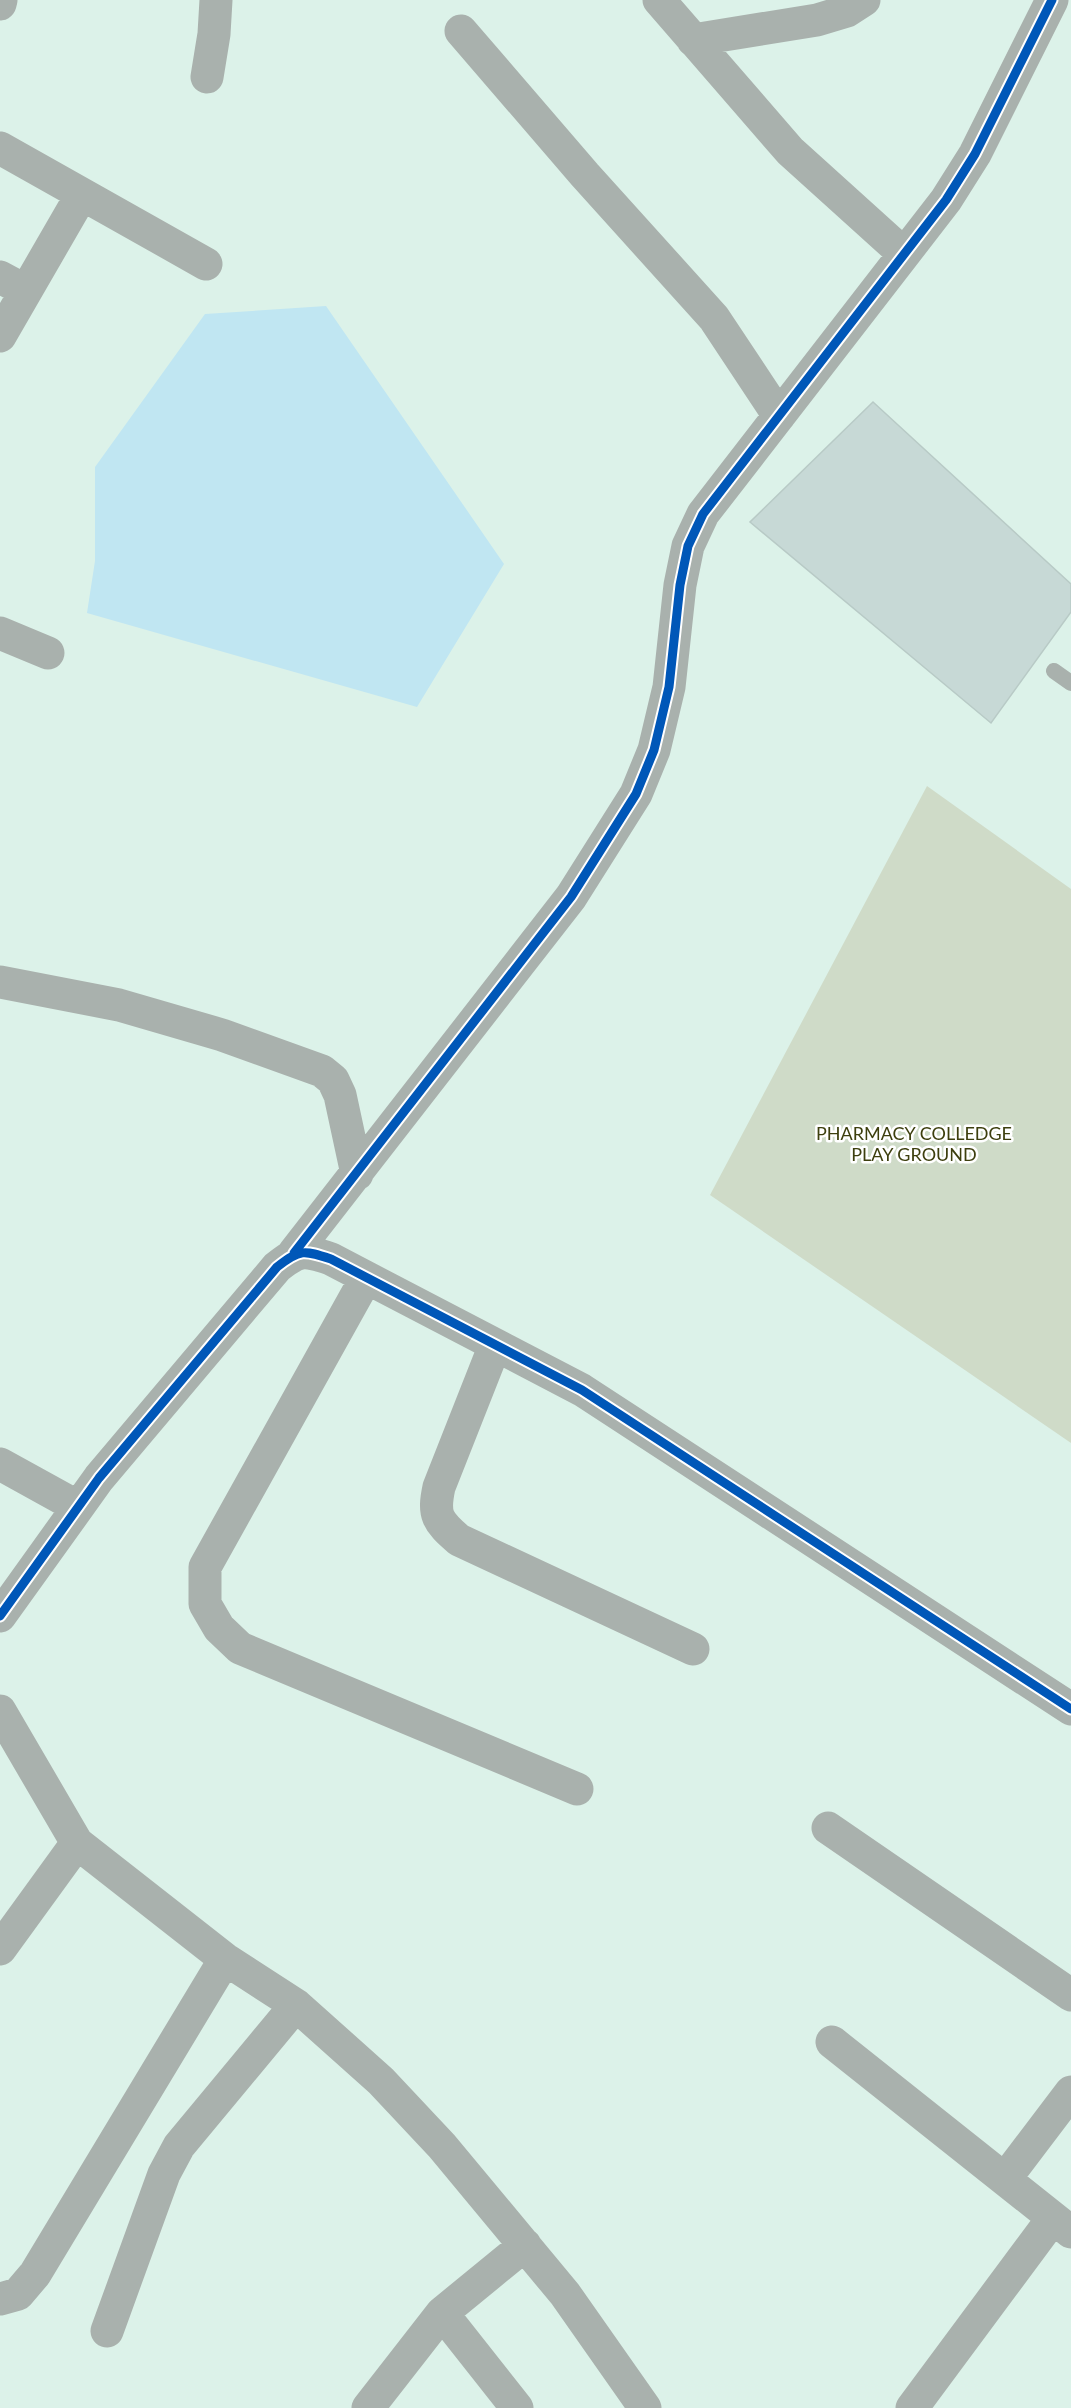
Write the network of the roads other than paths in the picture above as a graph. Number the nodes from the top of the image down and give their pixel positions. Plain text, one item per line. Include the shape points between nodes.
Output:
1 (1, 0) edge
2 (216, 0) edge
3 (659, 0) edge
4 (864, 0) edge
5 (1052, 0) edge
6 (0, 4) edge
7 (461, 31) dead end
8 (693, 40) junction
9 (207, 77) dead end
10 (0, 148) edge
11 (82, 194) junction
12 (904, 254) junction
13 (206, 264) dead end
14 (13, 284) edge
15 (0, 336) edge
16 (779, 416) junction
17 (0, 633) edge
18 (48, 653) dead end
19 (1054, 671) dead end
20 (1071, 683) edge
21 (0, 982) edge
22 (357, 1174) junction
23 (294, 1253) junction
24 (366, 1278) junction
25 (495, 1345) junction
26 (0, 1464) edge
27 (78, 1507) junction
28 (0, 1616) edge
29 (693, 1649) dead end
30 (1071, 1709) edge
31 (0, 1712) edge
32 (577, 1789) dead end
33 (828, 1828) dead end
34 (77, 1843) junction
35 (0, 1949) edge
36 (225, 1959) junction
37 (1071, 1995) edge
38 (296, 2006) junction
39 (832, 2042) dead end
40 (1071, 2092) edge
41 (1005, 2179) junction
42 (1062, 2225) edge
43 (525, 2245) junction
44 (0, 2299) edge
45 (442, 2313) junction
46 (107, 2331) dead end
47 (368, 2408) edge
48 (517, 2408) edge
49 (645, 2408) edge
50 (912, 2408) edge

1 - 6 street
2 - 9 street
3 - 8 street
4 - 8 street via 847,11 817,20
5 - 12 street via 975,154
7 - 16 street via 714,318
8 - 12 street via 790,151
10 - 11 street
11 - 13 street
11 - 14 street
12 - 16 street
14 - 15 street
16 - 22 street via 703,514 688,546 669,687 654,750 636,794 571,897
17 - 18 street
19 - 20 lane
21 - 22 street via 119,1005 222,1035 322,1071 333,1080 340,1095
22 - 23 street
23 - 24 street via 309,1251
23 - 27 street via 277,1267
24 - 25 street
24 - 32 street via 205,1567 205,1604 219,1628 240,1648
25 - 29 street via 439,1487 435,1507 440,1524 459,1540
25 - 30 street via 582,1390
26 - 27 street
27 - 28 street
31 - 34 street
33 - 37 street
34 - 35 street
34 - 36 street
36 - 38 street
36 - 44 street via 35,2274 18,2294
38 - 43 street via 388,2089
38 - 46 street via 179,2146 164,2174
39 - 41 street
40 - 41 street
41 - 42 street
42 - 50 street
43 - 45 street
43 - 49 street via 565,2294
45 - 47 street
45 - 48 street

